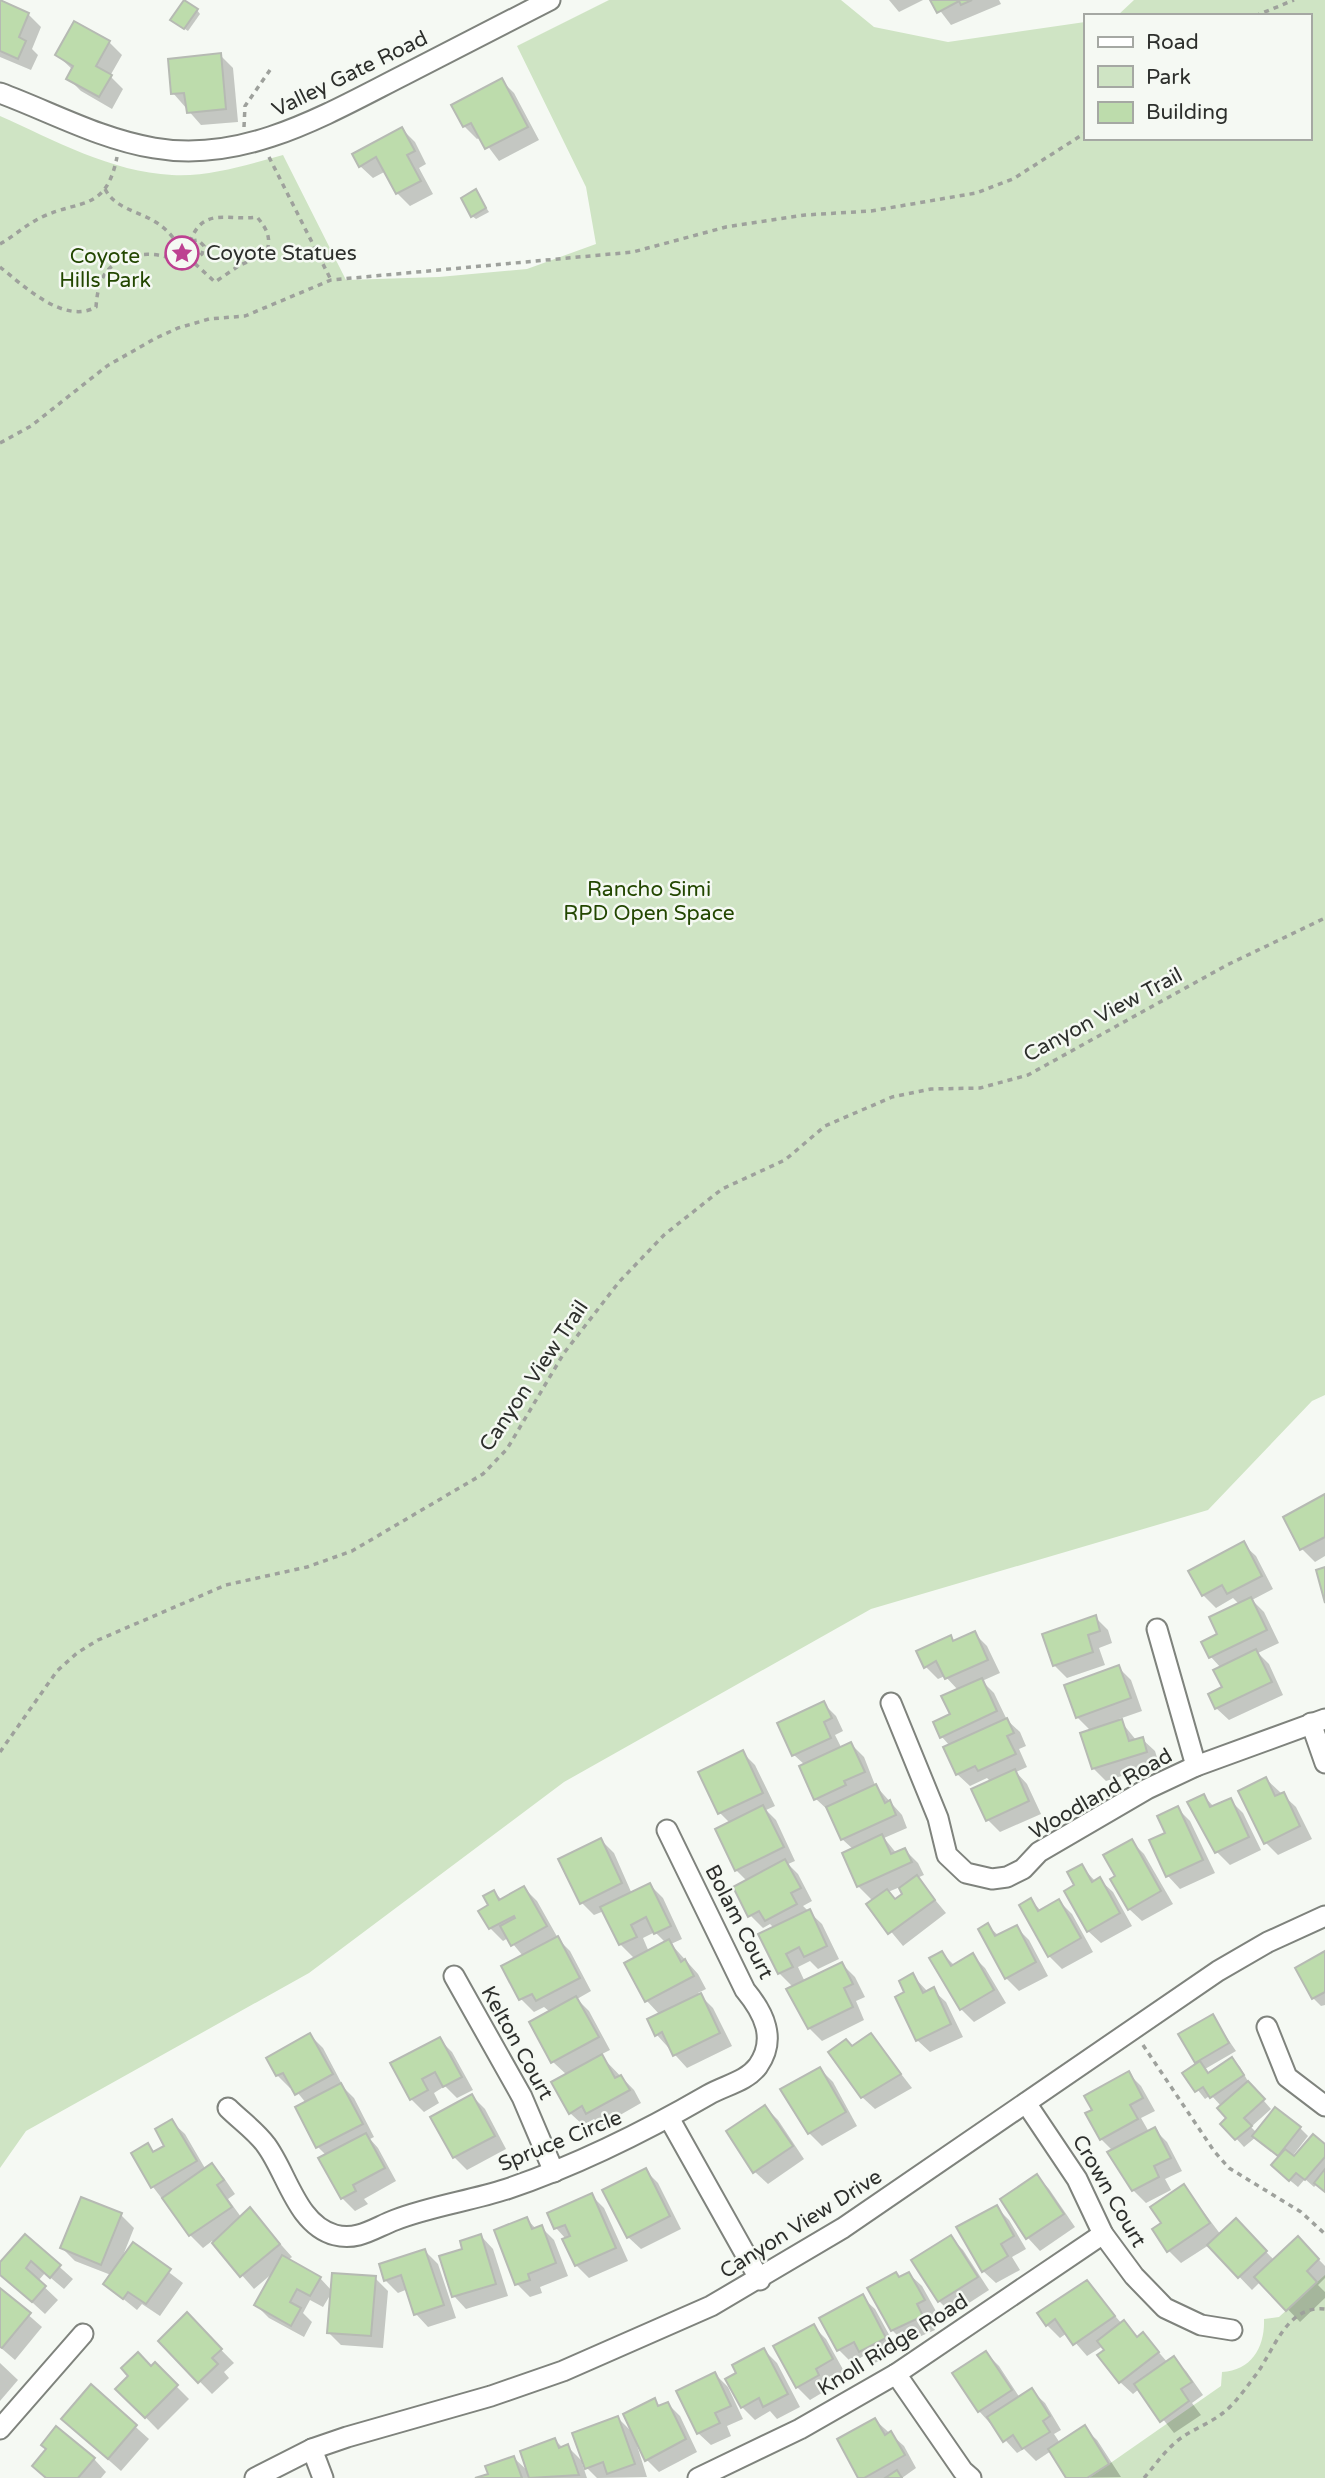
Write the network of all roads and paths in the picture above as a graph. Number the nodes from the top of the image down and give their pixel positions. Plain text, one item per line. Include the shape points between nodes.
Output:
1 (550, 0) edge
2 (1294, 0) edge
3 (1260, 14) edge
4 (270, 70) dead end
5 (0, 93) edge
6 (1084, 134) edge
7 (120, 141) junction
8 (256, 142) junction
9 (105, 189) junction
10 (190, 242) junction
11 (176, 243) junction
12 (0, 244) edge
13 (168, 256) junction
14 (192, 261) junction
15 (0, 267) edge
16 (331, 280) junction
17 (0, 443) edge
18 (1325, 918) edge
19 (1157, 1629) dead end
20 (891, 1703) dead end
21 (1318, 1721) edge
22 (0, 1752) edge
23 (1325, 1763) edge
24 (1196, 1766) junction
25 (667, 1830) dead end
26 (1325, 1916) edge
27 (454, 1976) dead end
28 (1267, 2027) dead end
29 (1133, 2029) junction
30 (768, 2035) joint
31 (1026, 2103) junction
32 (1325, 2106) edge
33 (228, 2108) dead end
34 (668, 2118) junction
35 (554, 2172) junction
36 (1102, 2234) junction
37 (1325, 2234) edge
38 (760, 2280) junction
39 (1325, 2309) edge
40 (1233, 2330) dead end
41 (83, 2334) dead end
42 (896, 2374) junction
43 (0, 2428) edge
44 (312, 2449) junction
45 (255, 2478) edge
46 (323, 2478) edge
47 (698, 2478) edge
48 (971, 2478) edge
49 (1144, 2478) edge

1 - 8 street, Valley Gate Road via 304,127
2 - 3 path
4 - 8 path via 245,106 243,127
5 - 7 street, Valley Gate Road
6 - 16 path via 1013,179 976,193 871,211 726,227 633,252
7 - 8 street, Valley Gate Road via 196,151
7 - 9 path via 114,172
8 - 16 path via 269,155
9 - 11 path via 111,201 166,226
9 - 12 path via 86,204 38,218
10 - 11 path
10 - 14 path via 198,240 204,246
10 - 14 path via 202,222 212,216 257,217 268,229 266,254 215,282
11 - 13 path
13 - 14 path via 180,263
13 - 15 path via 124,258 108,270 96,307 89,311 68,311 51,304
16 - 17 path via 245,316 209,319 154,339 107,366 31,426
18 - 22 path, Canyon View Trail via 1227,965 1028,1075 980,1088 931,1089 892,1097 825,1126 785,1160 722,1189 657,1242 619,1282 564,1353 507,1449 483,1474 352,1551 307,1567 226,1584 99,1640 57,1671
19 - 24 street
20 - 24 street, Woodland Road via 947,1854 977,1877 1007,1877 1023,1869 1040,1852 1109,1810
21 - 23 street
21 - 24 street, Woodland Road
25 - 30 street, Bolam Court via 746,1990 760,2008
26 - 29 street, Canyon View Drive via 1218,1971
27 - 35 street, Kelton Court via 522,2097
28 - 32 street via 1287,2077
29 - 31 street, Canyon View Drive
29 - 37 path via 1213,2151 1229,2168 1301,2212
30 - 34 street, Spruce Circle via 766,2049 752,2073
31 - 36 street, Crown Court via 1077,2179
31 - 38 street, Canyon View Drive
33 - 35 street, Spruce Circle via 266,2145 308,2217 334,2235 366,2234 395,2220
34 - 35 street, Spruce Circle
34 - 38 street
36 - 40 street, Crown Court via 1165,2308 1201,2325
36 - 42 street, Knoll Ridge Road
38 - 44 street, Canyon View Drive via 661,2330 564,2371
39 - 49 path via 1301,2313 1284,2329 1225,2411 1166,2451
41 - 43 street
42 - 47 street, Knoll Ridge Road via 800,2429
42 - 48 street
44 - 45 street, Canyon View Drive
44 - 46 street

